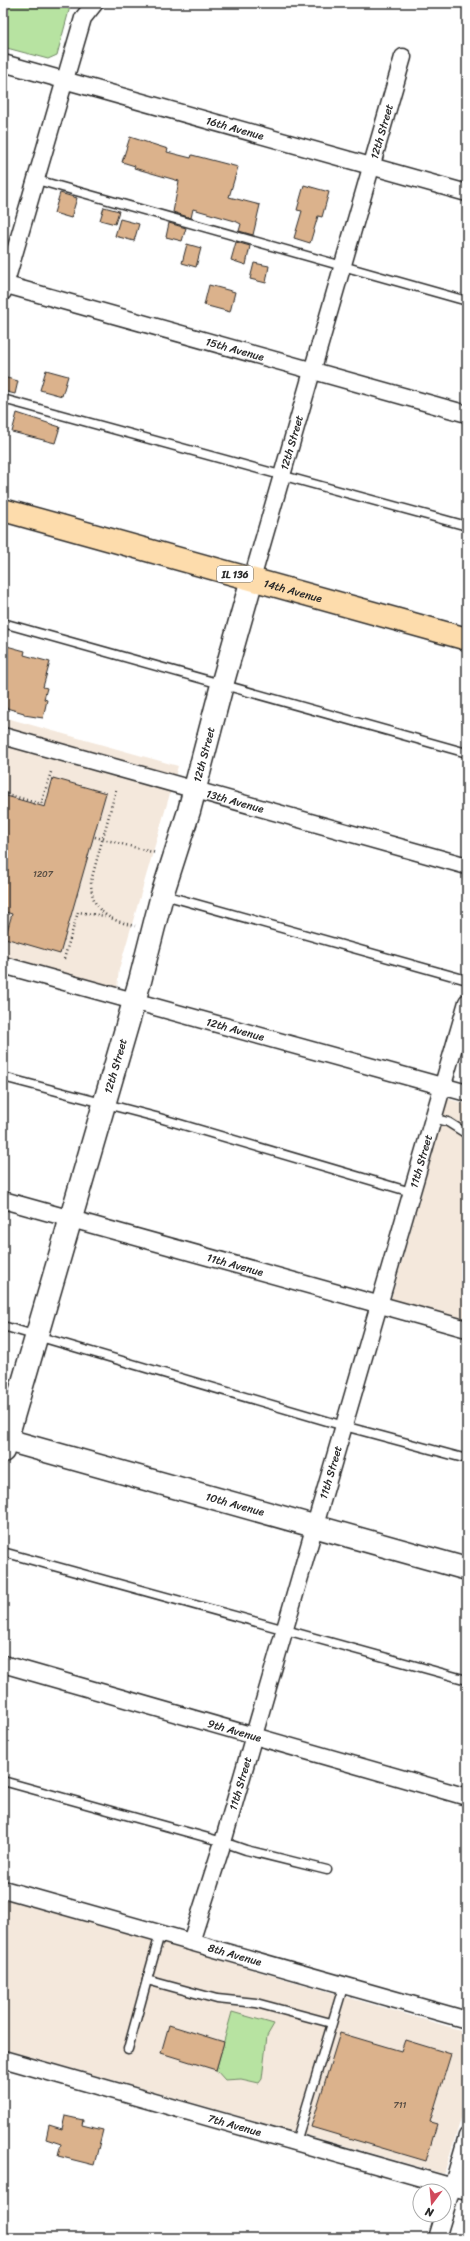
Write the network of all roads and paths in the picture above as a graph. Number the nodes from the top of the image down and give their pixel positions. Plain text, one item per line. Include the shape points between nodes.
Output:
1 (95, 3) edge
2 (403, 57) dead end
3 (3, 63) edge
4 (65, 80) junction
5 (371, 166) junction
6 (37, 180) junction
7 (467, 193) edge
8 (342, 266) junction
9 (4, 287) edge
10 (467, 301) edge
11 (313, 370) junction
12 (3, 399) edge
13 (467, 414) edge
14 (282, 475) junction
15 (3, 510) edge
16 (467, 526) edge
17 (252, 579) junction
18 (3, 623) edge
19 (467, 639) edge
20 (222, 685) junction
21 (3, 736) edge
22 (467, 753) edge
23 (6, 760) dead end
24 (3, 769) edge
25 (51, 772) dead end
26 (116, 790) dead end
27 (194, 790) junction
28 (3, 793) edge
29 (94, 837) dead end
30 (102, 839) junction
31 (156, 853) dead end
32 (467, 866) edge
33 (162, 895) junction
34 (105, 916) junction
35 (135, 926) dead end
36 (64, 959) dead end
37 (3, 965) edge
38 (467, 980) edge
39 (133, 1001) junction
40 (467, 1002) edge
41 (3, 1077) edge
42 (442, 1086) junction
43 (467, 1093) edge
44 (102, 1104) junction
45 (433, 1118) junction
46 (467, 1134) edge
47 (412, 1192) junction
48 (3, 1200) edge
49 (69, 1219) junction
50 (379, 1304) junction
51 (3, 1326) edge
52 (467, 1329) edge
53 (36, 1336) junction
54 (344, 1426) junction
55 (4, 1443) edge
56 (467, 1459) edge
57 (315, 1526) junction
58 (3, 1552) edge
59 (467, 1569) edge
60 (284, 1631) junction
61 (3, 1664) edge
62 (467, 1680) edge
63 (254, 1735) junction
64 (3, 1781) edge
65 (467, 1797) edge
66 (223, 1842) junction
67 (327, 1870) dead end
68 (3, 1889) edge
69 (160, 1934) junction
70 (191, 1942) junction
71 (147, 1980) junction
72 (344, 1984) junction
73 (467, 2020) edge
74 (331, 2023) junction
75 (128, 2049) dead end
76 (3, 2060) edge
77 (467, 2136) edge
78 (296, 2142) junction
79 (459, 2189) edge
80 (452, 2201) edge
81 (442, 2223) edge
82 (437, 2238) edge

1 - 4 street via 83,18
2 - 5 street, 12th Street
3 - 4 street, 16th Avenue
4 - 5 street, 16th Avenue
4 - 6 street
5 - 7 street, 16th Avenue
5 - 8 street, 12th Street
6 - 8 lane
6 - 9 street
8 - 10 lane
8 - 11 street, 12th Street
9 - 11 street, 15th Avenue
11 - 13 street, 15th Avenue
11 - 14 street, 12th Street
12 - 14 lane
14 - 16 lane
14 - 17 street, 12th Street
15 - 17 main road, 14th Avenue / IL 136
17 - 19 main road, 14th Avenue / IL 136
17 - 20 street, 12th Street
18 - 20 lane
20 - 22 lane
20 - 27 street, 12th Street
21 - 27 street, 13th Avenue
23 - 24 path
25 - 28 path via 41,804
26 - 30 path
27 - 32 street, 13th Avenue
27 - 33 street, 12th Street
29 - 30 path
30 - 31 path
30 - 34 path via 91,881 91,892
33 - 38 lane
33 - 39 street, 12th Street
34 - 35 path
34 - 36 path via 78,912
37 - 39 street, 12th Avenue
39 - 42 street, 12th Avenue
39 - 44 street, 12th Street
40 - 42 street, 11th Street
41 - 44 lane
42 - 43 street, 12th Avenue
42 - 45 street, 11th Street
44 - 47 lane via 156,1117
44 - 49 street, 12th Street
45 - 46 lane via 448,1122
45 - 47 street, 11th Street
47 - 50 street, 11th Street
48 - 49 street, 11th Avenue
49 - 50 street, 11th Avenue
49 - 53 street, 12th Street
50 - 52 street, 11th Avenue
50 - 54 street, 11th Street
51 - 53 lane
53 - 54 lane
53 - 55 street, 12th Street
54 - 56 lane
54 - 57 street, 11th Street
55 - 57 street, 10th Avenue
57 - 59 street, 10th Avenue
57 - 60 street, 11th Street
58 - 60 lane
60 - 62 lane
60 - 63 street, 11th Street
61 - 63 street, 9th Avenue
63 - 65 street, 9th Avenue
63 - 66 street, 11th Street
64 - 66 lane
66 - 67 lane
66 - 70 street, 11th Street
68 - 69 street, 8th Avenue
69 - 70 street, 8th Avenue
69 - 71 lane
70 - 72 street, 8th Avenue
71 - 74 lane via 217,2000 256,2003
71 - 75 lane
72 - 73 street, 8th Avenue
72 - 74 lane
74 - 78 lane
76 - 78 street, 7th Avenue
77 - 79 street
78 - 79 street, 7th Avenue
79 - 80 street
81 - 82 street

